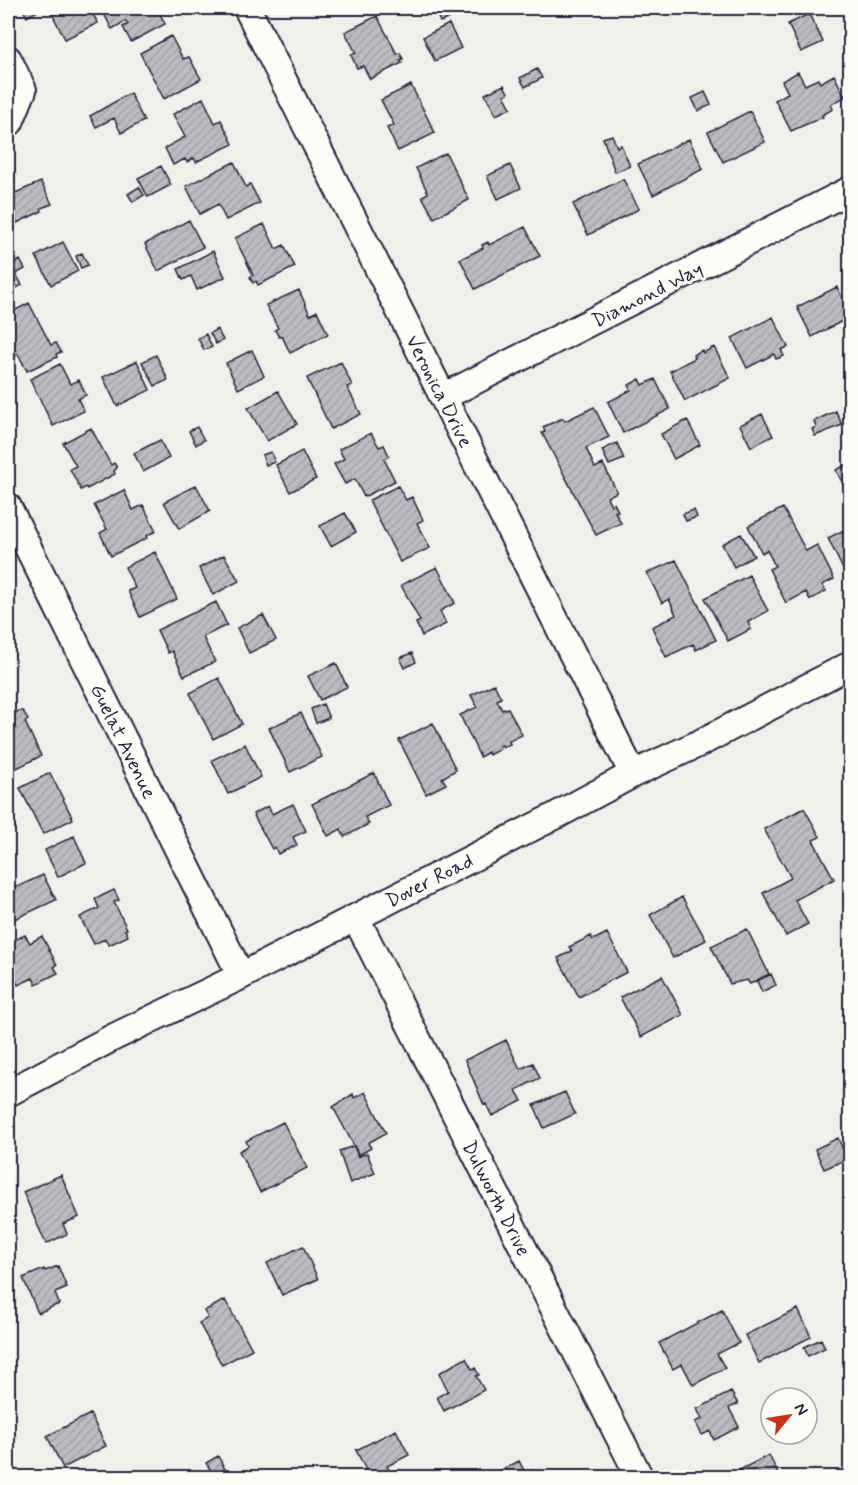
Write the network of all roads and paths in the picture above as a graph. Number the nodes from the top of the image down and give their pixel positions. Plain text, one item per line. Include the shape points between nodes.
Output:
1 (247, 8) edge
2 (8, 59) edge
3 (8, 123) edge
4 (850, 190) edge
5 (443, 397) junction
6 (8, 507) edge
7 (850, 665) edge
8 (633, 774) junction
9 (356, 918) junction
10 (241, 976) junction
11 (8, 1094) edge
12 (640, 1478) edge

1 - 5 street, Veronica Drive
2 - 3 street via 23,90
4 - 5 street, Diamond Way
5 - 8 street, Veronica Drive
6 - 10 street, Guelat Avenue
7 - 8 street, Dover Road
8 - 9 street, Dover Road
9 - 10 street, Dover Road
9 - 12 street, Dulworth Drive
10 - 11 street, Dover Road

